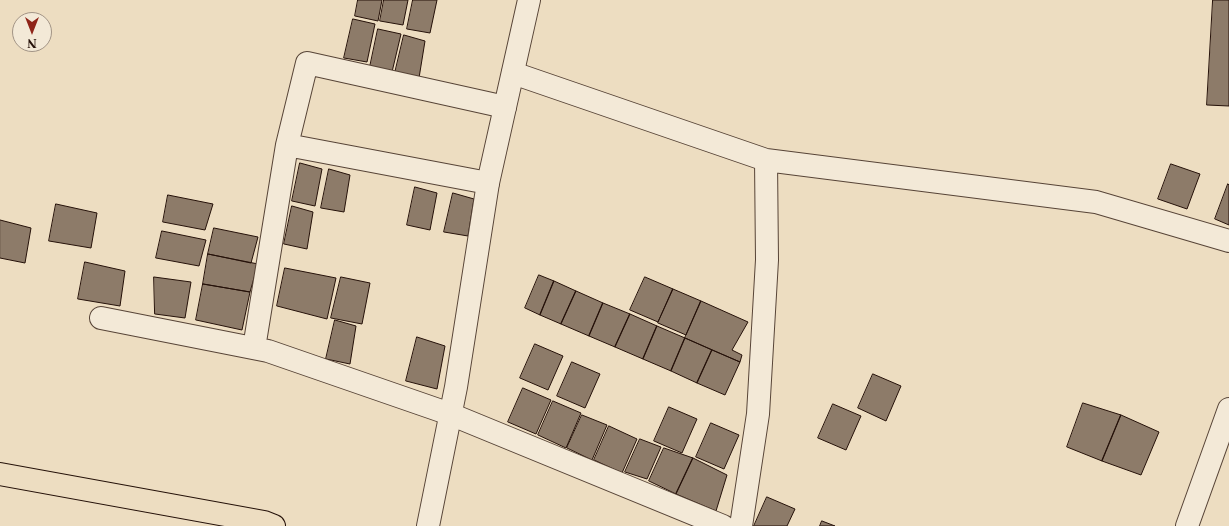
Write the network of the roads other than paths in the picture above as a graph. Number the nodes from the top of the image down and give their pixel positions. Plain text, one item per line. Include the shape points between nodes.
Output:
1 (529, 0) edge
2 (513, 73) junction
3 (505, 107) junction
4 (287, 145) junction
5 (766, 160) junction
6 (488, 183) junction
7 (1229, 241) edge
8 (101, 318) dead end
9 (254, 348) junction
10 (1229, 409) edge
11 (450, 414) junction
12 (0, 474) edge
13 (274, 526) edge
14 (428, 526) edge
15 (723, 526) edge
16 (741, 526) edge
17 (1188, 526) edge

1 - 2 street
2 - 3 street
2 - 5 street
3 - 4 street via 307,63
3 - 6 street
4 - 6 street
4 - 9 street
5 - 7 street via 1096,202
5 - 16 street via 767,260 758,414
6 - 11 street
8 - 9 street
9 - 11 street
10 - 17 street
11 - 14 street
11 - 15 street
12 - 13 main road via 264,522

